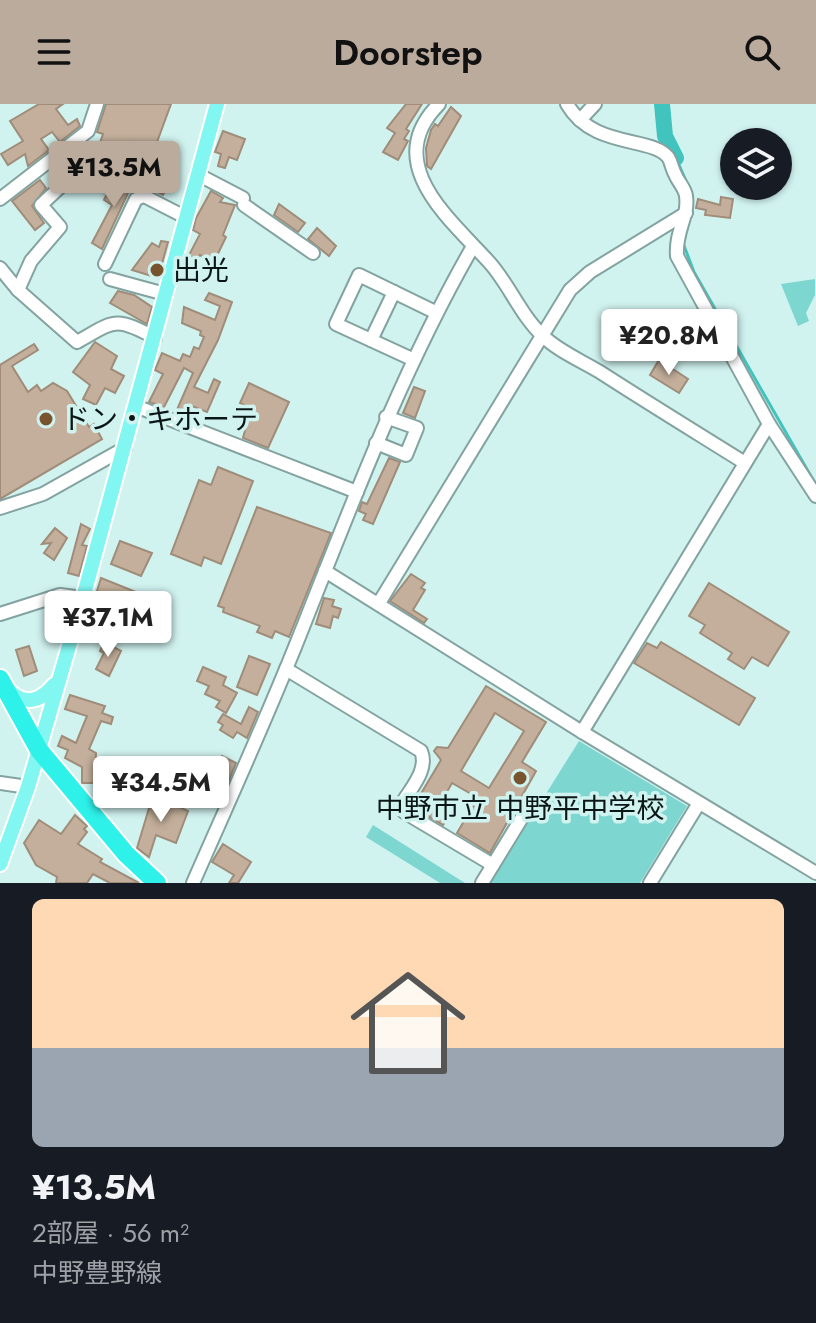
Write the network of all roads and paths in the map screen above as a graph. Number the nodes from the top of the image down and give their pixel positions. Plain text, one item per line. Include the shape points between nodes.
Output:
1 (97, 104) edge
2 (217, 104) edge
3 (439, 104) edge
4 (567, 104) edge
5 (595, 104) edge
6 (428, 109) edge
7 (580, 120) junction
8 (74, 174) dead end
9 (197, 174) junction
10 (0, 199) edge
11 (686, 213) junction
12 (185, 217) junction
13 (472, 248) junction
14 (313, 253) dead end
15 (105, 264) dead end
16 (0, 268) edge
17 (110, 279) dead end
18 (18, 290) junction
19 (394, 292) junction
20 (165, 294) junction
21 (435, 312) junction
22 (543, 336) junction
23 (155, 338) junction
24 (371, 340) junction
25 (412, 359) junction
26 (138, 407) junction
27 (386, 417) junction
28 (769, 424) junction
29 (376, 443) junction
30 (125, 448) junction
31 (745, 463) junction
32 (357, 492) junction
33 (816, 496) edge
34 (0, 508) edge
35 (325, 571) junction
36 (83, 598) junction
37 (379, 603) junction
38 (0, 614) edge
39 (286, 669) junction
40 (58, 678) junction
41 (2, 682) edge
42 (582, 732) junction
43 (39, 750) junction
44 (0, 783) edge
45 (28, 787) junction
46 (699, 803) junction
47 (526, 811) dead end
48 (0, 864) edge
49 (493, 865) junction
50 (814, 868) edge
51 (157, 883) edge
52 (193, 883) edge
53 (482, 883) edge
54 (650, 883) edge

1 - 10 street via 88,131
2 - 9 main road
3 - 6 street
4 - 7 street
5 - 7 street
6 - 13 street via 416,145 418,170 430,196
7 - 11 street via 611,138 668,157 686,193
8 - 18 street via 41,205 60,227 31,261
9 - 12 main road
9 - 14 street
11 - 22 street via 590,272 570,290
11 - 28 street via 675,235 677,256
12 - 15 street via 144,196 136,199
12 - 20 main road
13 - 21 street
13 - 22 street via 488,261
16 - 18 street
17 - 20 street
18 - 23 street via 77,342 105,324 118,323
19 - 21 street
19 - 24 street
19 - 24 street via 359,275 336,324
20 - 23 main road
21 - 25 street
22 - 31 street
22 - 37 street
23 - 26 main road
24 - 25 street
25 - 27 street
26 - 30 main road
26 - 32 street
27 - 29 street
27 - 29 street via 417,428 406,455
28 - 31 street
28 - 33 street
29 - 32 street
30 - 34 street via 43,494
30 - 36 main road
31 - 42 street
32 - 35 street
35 - 37 street
35 - 39 street
36 - 38 street via 60,595
36 - 40 main road
37 - 42 street
39 - 49 street via 421,751 423,768 401,805 404,812
39 - 52 street
40 - 41 main road via 44,696 31,701 21,700
40 - 43 main road
41 - 43 highway
42 - 46 street
43 - 45 main road
43 - 51 highway
44 - 45 street
45 - 48 main road
46 - 50 street
46 - 54 street
47 - 49 street
49 - 53 street

